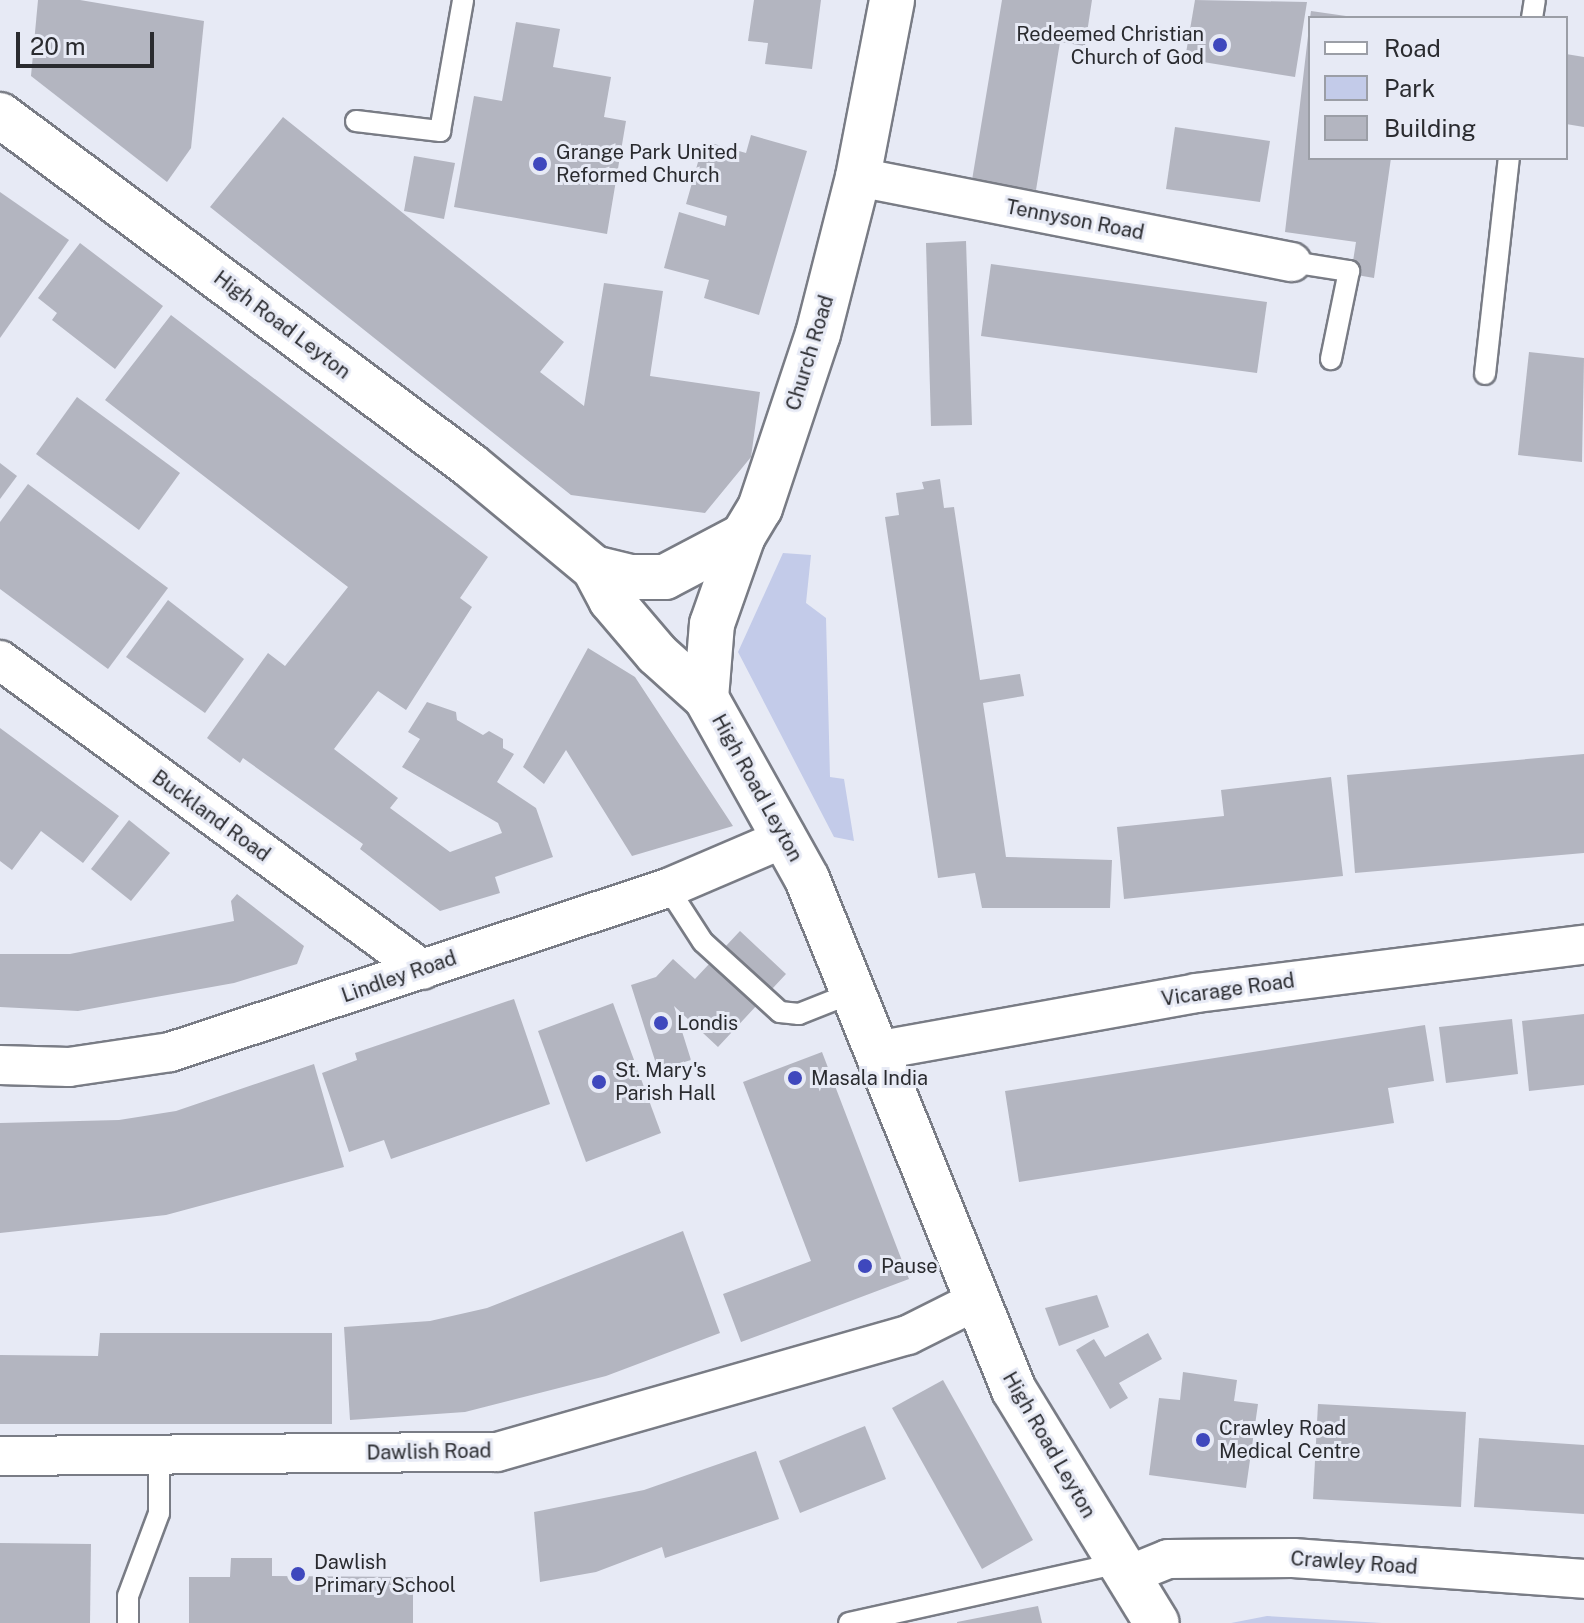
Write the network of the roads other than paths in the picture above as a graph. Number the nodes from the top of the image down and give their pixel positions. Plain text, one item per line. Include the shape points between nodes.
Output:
1 (463, 0) edge
2 (892, 0) edge
3 (0, 115) edge
4 (356, 121) dead end
5 (1509, 160) edge
6 (858, 177) junction
7 (1292, 262) joint
8 (1331, 359) dead end
9 (1485, 374) dead end
10 (743, 536) junction
11 (594, 568) junction
12 (0, 660) edge
13 (706, 698) junction
14 (787, 837) junction
15 (668, 888) junction
16 (1584, 945) edge
17 (423, 970) junction
18 (852, 993) junction
19 (875, 1051) junction
20 (0, 1065) edge
21 (978, 1300) junction
22 (159, 1455) junction
23 (0, 1456) edge
24 (1122, 1569) junction
25 (1584, 1579) edge
26 (128, 1623) edge
27 (849, 1623) edge
28 (1157, 1623) edge

1 - 4 lane via 440,131
2 - 6 main road, Church Road
3 - 11 main road, High Road Leyton via 471,466
5 - 9 lane
6 - 7 street, Tennyson Road
6 - 10 main road, Church Road via 818,334 760,508
7 - 8 lane via 1349,271
10 - 11 main road via 665,577 630,577
10 - 13 main road, Church Road via 712,624
11 - 13 main road, High Road Leyton via 611,600 657,654
12 - 17 street, Buckland Road
13 - 14 main road, High Road Leyton
14 - 15 street, Lindley Road
14 - 18 main road, High Road Leyton
15 - 17 street, Lindley Road
15 - 18 lane via 703,942 780,1012 799,1014
16 - 19 street, Vicarage Road via 1196,993
17 - 20 street, Lindley Road via 170,1052 69,1067
18 - 19 main road, High Road Leyton
19 - 21 main road, High Road Leyton
21 - 22 street, Dawlish Road via 908,1335 497,1452
21 - 24 main road, High Road Leyton via 1014,1390
22 - 23 street, Dawlish Road
22 - 26 lane via 159,1513 128,1596
24 - 25 street, Crawley Road via 1168,1559 1293,1558
24 - 27 lane
24 - 28 main road, High Road Leyton

